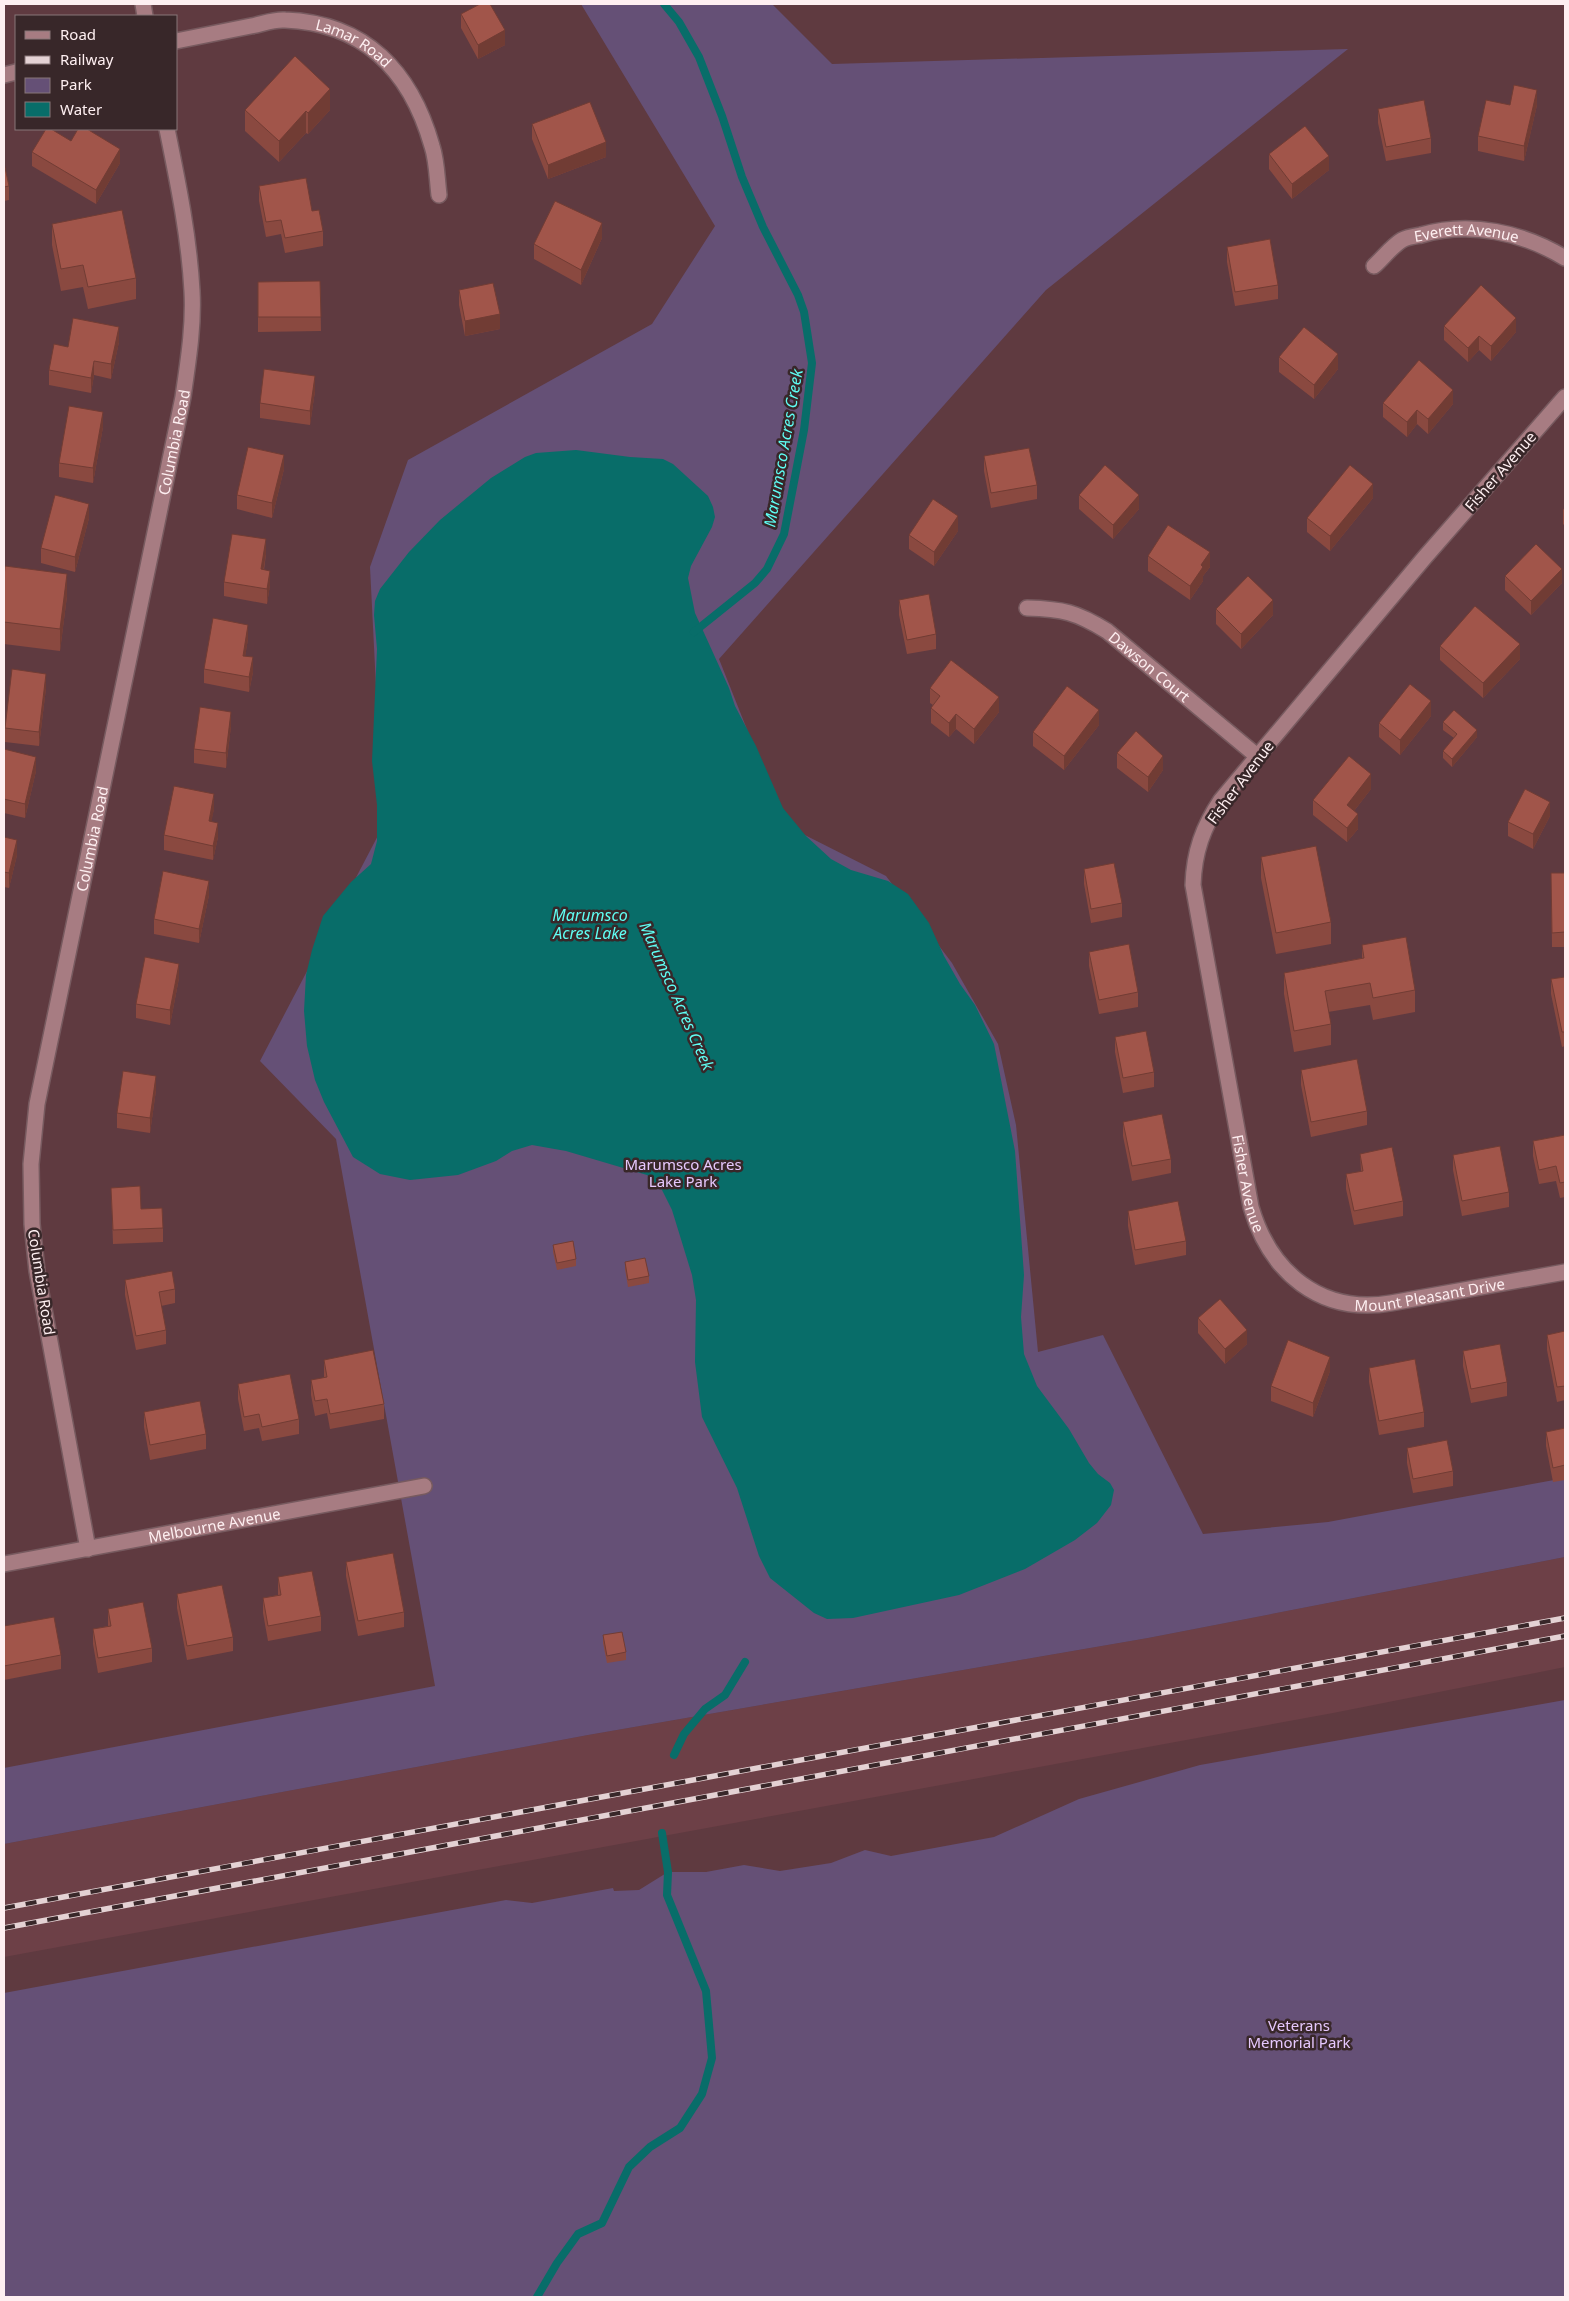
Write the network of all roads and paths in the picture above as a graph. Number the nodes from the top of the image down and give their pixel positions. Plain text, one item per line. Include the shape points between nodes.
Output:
1 (178, 41) edge
2 (167, 130) edge
3 (439, 195) dead end
4 (1565, 258) edge
5 (1374, 266) dead end
6 (1565, 397) edge
7 (1027, 608) dead end
8 (1257, 756) junction
9 (1565, 1272) edge
10 (1298, 1282) joint
11 (424, 1486) dead end
12 (88, 1549) junction
13 (4, 1564) edge

1 - 3 street, Lamar Road via 283,20 321,25 370,46 393,66 420,110 433,148
2 - 12 street, Columbia Road via 188,234 192,292 191,339 184,397 37,1104 31,1164 37,1271
4 - 5 street, Everett Avenue via 1533,242 1501,232 1468,228 1435,231 1403,240
6 - 8 street, Fisher Avenue
7 - 8 street, Dawson Court via 1060,609 1107,631
8 - 10 street, Fisher Avenue via 1221,800 1203,830 1195,856 1192,885 1251,1207 1272,1254
9 - 10 street, Mount Pleasant Drive via 1379,1305 1327,1297
11 - 12 street, Melbourne Avenue
12 - 13 street, Melbourne Avenue

